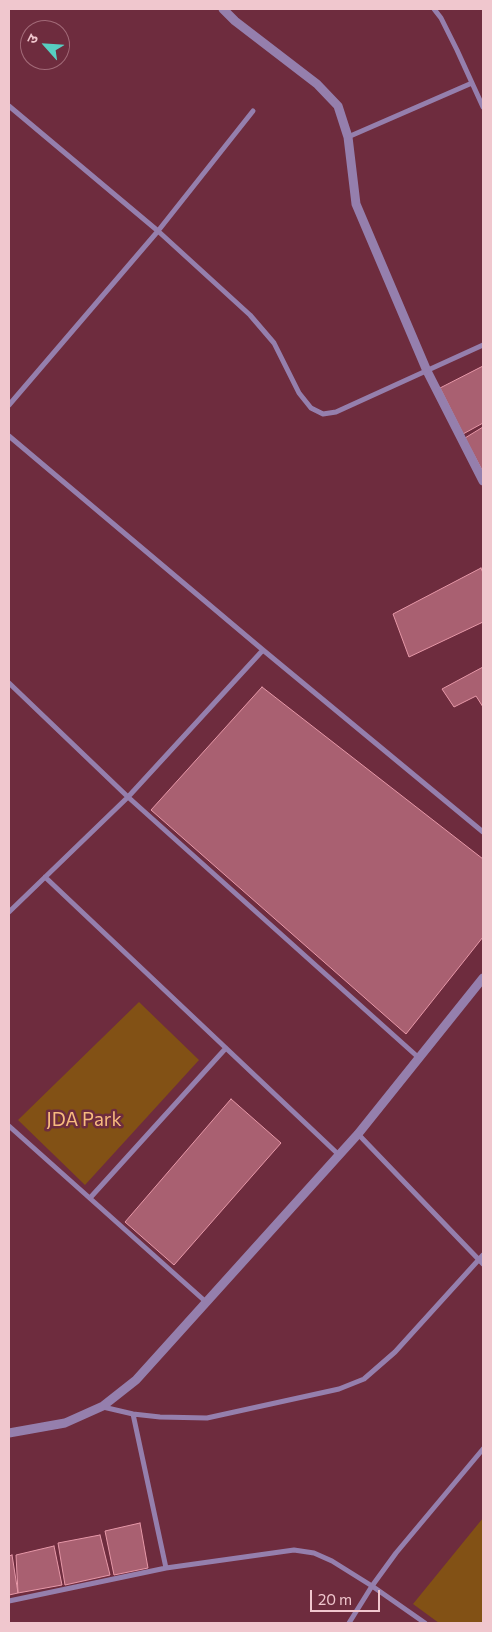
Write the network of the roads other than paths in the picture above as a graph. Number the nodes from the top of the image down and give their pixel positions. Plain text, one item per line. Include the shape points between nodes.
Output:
1 (223, 9) edge
2 (434, 9) edge
3 (472, 83) junction
4 (9, 106) edge
5 (483, 107) edge
6 (254, 111) dead end
7 (348, 137) junction
8 (158, 231) junction
9 (483, 345) edge
10 (428, 371) junction
11 (9, 406) edge
12 (9, 436) edge
13 (483, 481) edge
14 (263, 650) junction
15 (9, 683) edge
16 (128, 797) junction
17 (483, 832) edge
18 (45, 877) junction
19 (9, 912) edge
20 (483, 978) edge
21 (226, 1048) junction
22 (419, 1058) junction
23 (9, 1126) edge
24 (358, 1134) junction
25 (340, 1155) junction
26 (90, 1198) junction
27 (483, 1255) edge
28 (481, 1262) edge
29 (206, 1302) junction
30 (102, 1406) junction
31 (133, 1414) junction
32 (9, 1433) edge
33 (483, 1449) edge
34 (166, 1568) junction
35 (372, 1586) junction
36 (9, 1601) edge
37 (349, 1623) edge
38 (425, 1623) edge

1 - 7 street via 317,84 338,106
2 - 3 street
3 - 5 street
3 - 7 street
4 - 8 street
6 - 8 street
7 - 10 street via 356,204
8 - 10 street via 250,315 274,342 299,393 311,408 323,414 336,412
8 - 11 street
9 - 10 street
10 - 13 street
12 - 14 street
14 - 16 street
14 - 17 street
15 - 16 street
16 - 18 street
16 - 22 street
18 - 19 street
18 - 21 street
20 - 22 street
21 - 25 street
21 - 26 street
22 - 24 street
23 - 26 street
24 - 25 street
24 - 28 street
25 - 29 street
26 - 29 street
27 - 28 street
28 - 31 street via 395,1352 364,1379 338,1389 207,1418
29 - 30 street via 136,1380
30 - 31 street
30 - 32 street via 65,1423
31 - 34 street
33 - 35 street
34 - 35 street via 294,1550 332,1560
34 - 36 street
35 - 37 street
35 - 38 street

